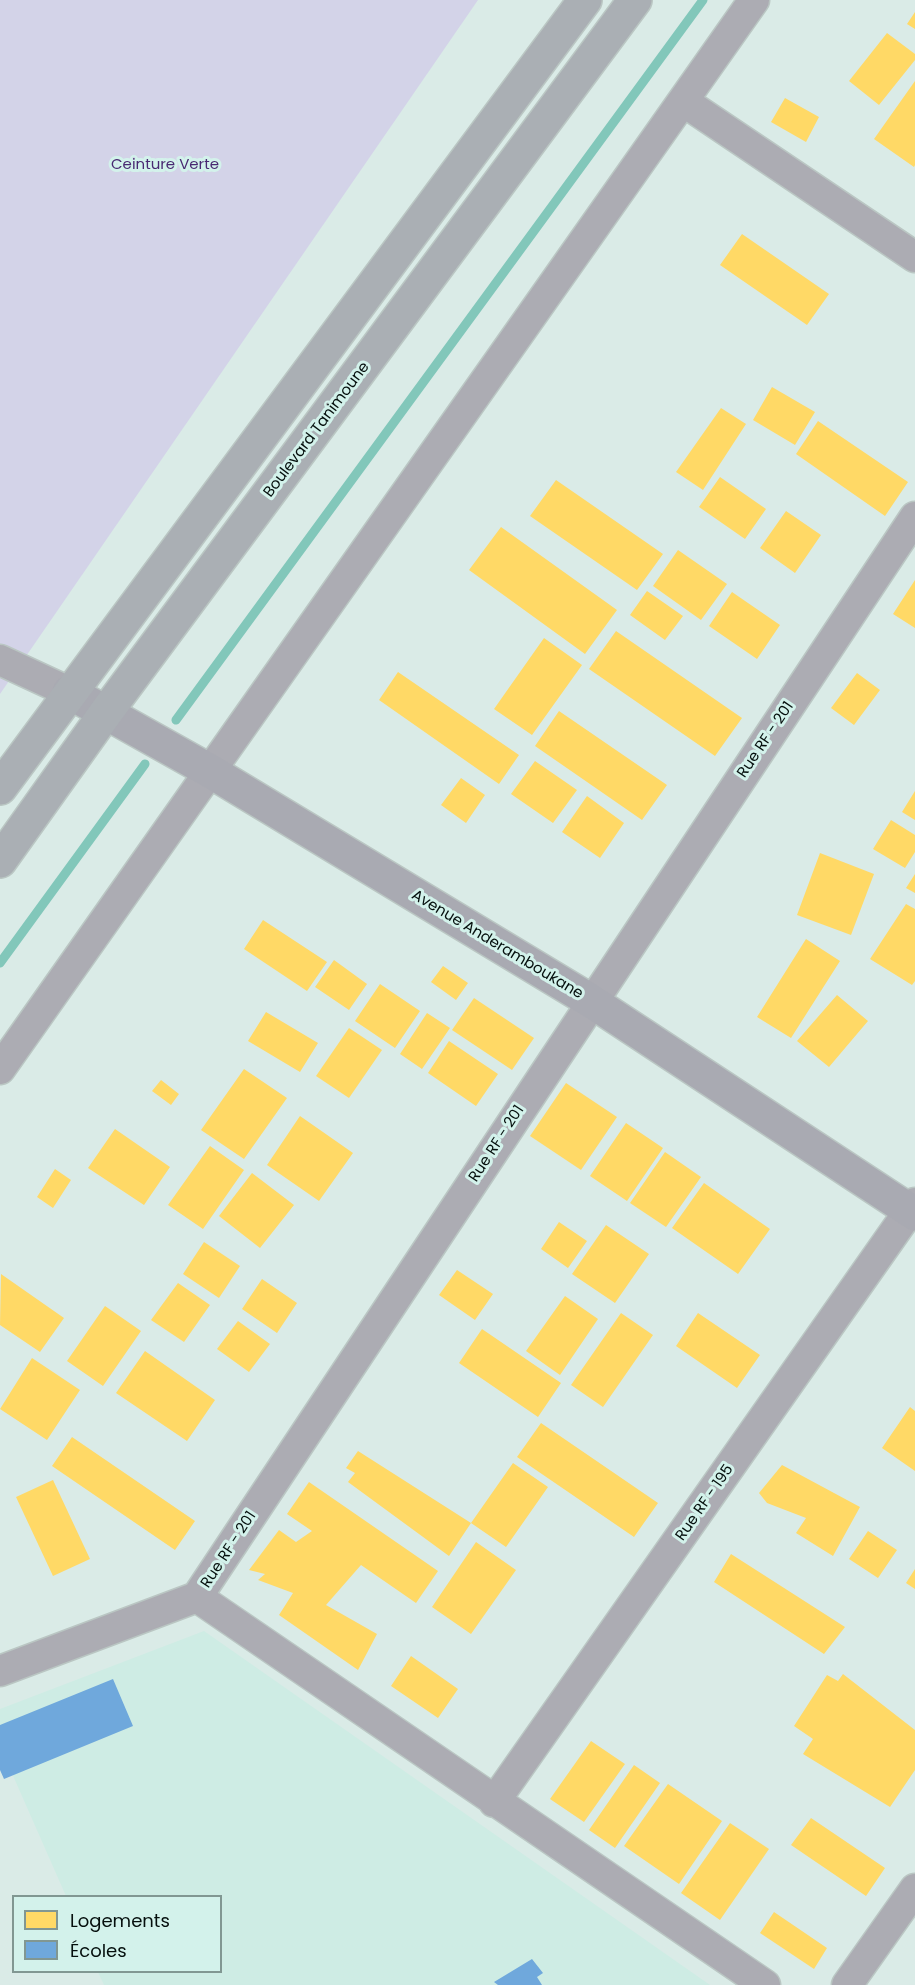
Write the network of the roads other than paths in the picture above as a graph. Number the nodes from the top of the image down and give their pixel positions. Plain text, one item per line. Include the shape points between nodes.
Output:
1 (585, 0) edge
2 (635, 0) edge
3 (754, 0) edge
4 (683, 101) junction
5 (915, 257) edge
6 (915, 517) edge
7 (0, 660) edge
8 (69, 692) junction
9 (108, 711) junction
10 (210, 771) junction
11 (0, 788) edge
12 (0, 861) edge
13 (591, 1001) junction
14 (0, 1069) edge
15 (913, 1209) edge
16 (197, 1597) junction
17 (0, 1671) edge
18 (494, 1802) junction
19 (915, 1889) edge
20 (765, 1985) edge
21 (847, 1985) edge

1 - 8 main road
2 - 9 main road, Boulevard Tanimoune
3 - 4 street
4 - 5 street
4 - 10 street
6 - 13 street, Rue RF - 201
7 - 8 street
8 - 9 street, Avenue Anderamboukane
8 - 11 main road
9 - 10 street, Avenue Anderamboukane
9 - 12 main road, Boulevard Tanimoune
10 - 13 street, Avenue Anderamboukane
10 - 14 street
13 - 15 street, Avenue Anderamboukane
13 - 16 street, Rue RF - 201
15 - 18 street, Rue RF - 195
16 - 17 street, Rue RF - 201
16 - 18 street
18 - 20 street
19 - 21 street

